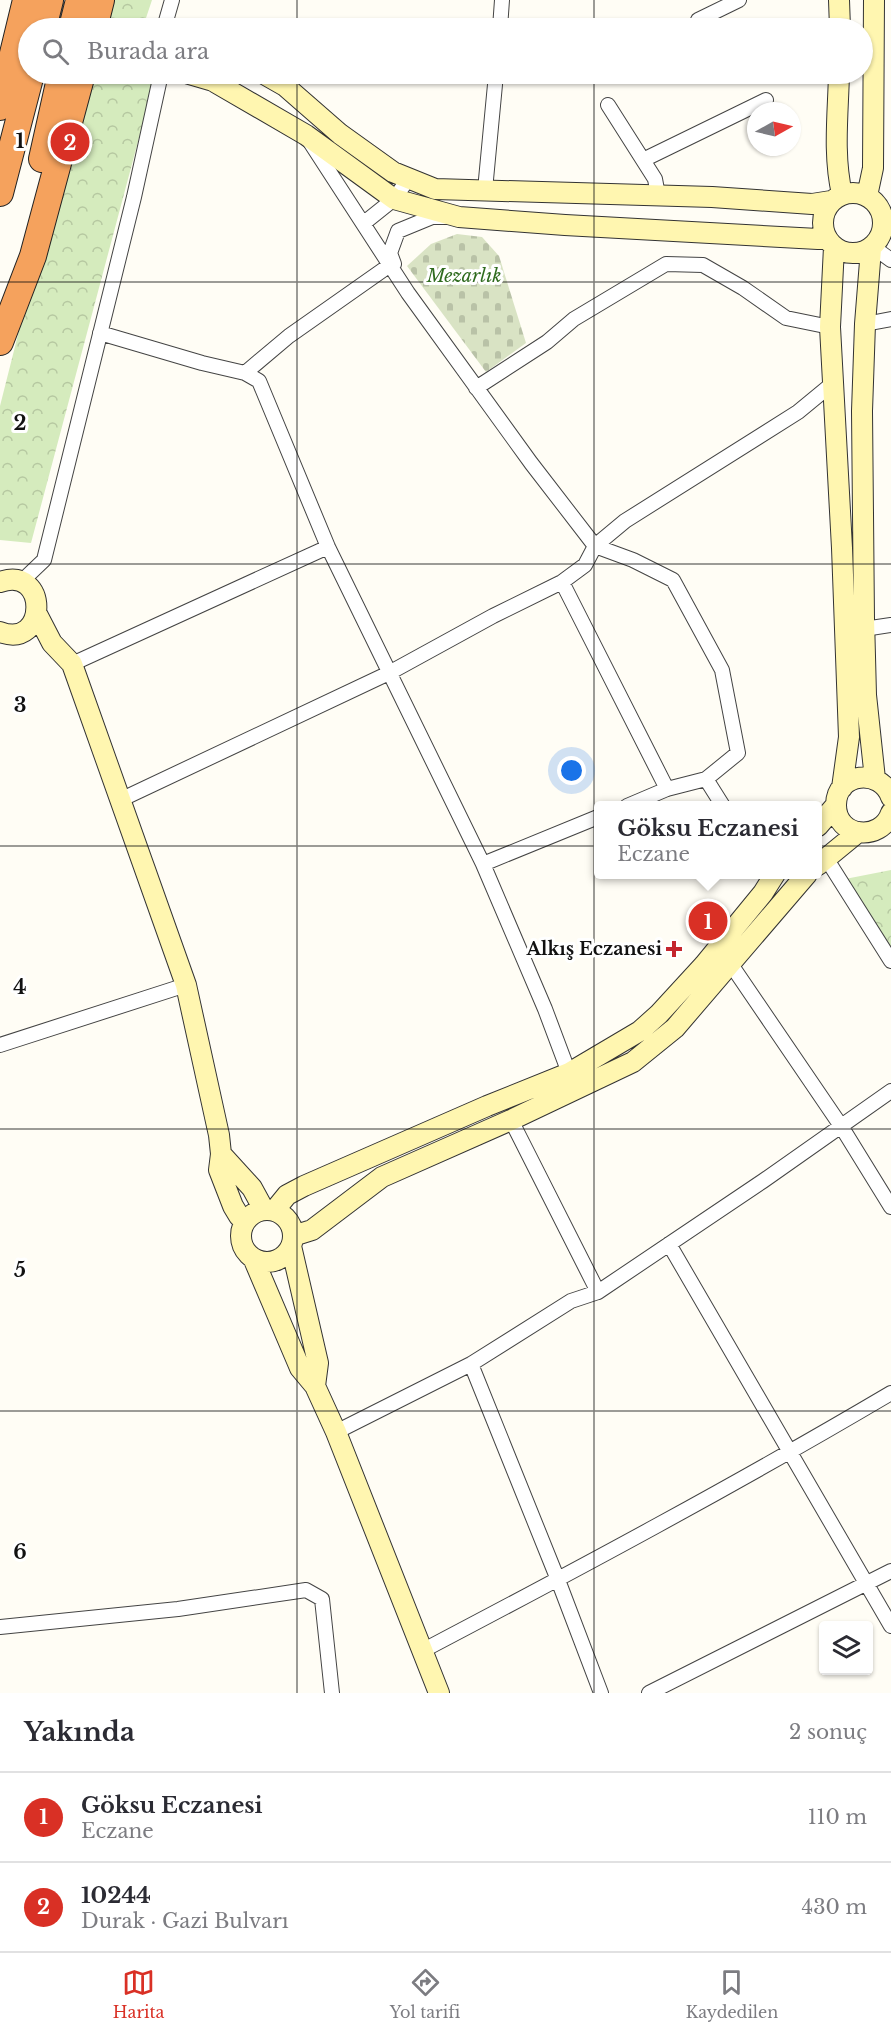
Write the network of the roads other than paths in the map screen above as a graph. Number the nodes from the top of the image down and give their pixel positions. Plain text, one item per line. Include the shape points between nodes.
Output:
1 (26, 0) edge
2 (50, 0) edge
3 (79, 0) edge
4 (101, 0) edge
5 (172, 0) edge
6 (502, 0) edge
7 (739, 0) edge
8 (839, 0) edge
9 (874, 0) edge
10 (22, 18) edge
11 (46, 18) edge
12 (74, 18) edge
13 (96, 18) edge
14 (167, 18) edge
15 (501, 18) edge
16 (702, 18) edge
17 (840, 18) edge
18 (18, 33) edge
19 (28, 84) edge
20 (60, 84) edge
21 (79, 84) edge
22 (159, 84) edge
23 (218, 84) edge
24 (282, 84) edge
25 (495, 84) edge
26 (839, 84) edge
27 (766, 100) dead end
28 (608, 105) dead end
29 (0, 107) edge
30 (306, 135) junction
31 (643, 160) junction
32 (409, 178) junction
33 (485, 190) junction
34 (0, 194) edge
35 (658, 195) junction
36 (837, 198) junction
37 (394, 199) junction
38 (878, 201) edge
39 (459, 217) junction
40 (364, 223) junction
41 (830, 243) junction
42 (879, 244) edge
43 (891, 260) edge
44 (390, 265) junction
45 (399, 279) junction
46 (891, 319) edge
47 (864, 324) junction
48 (830, 327) junction
49 (100, 333) junction
50 (0, 340) edge
51 (245, 373) junction
52 (832, 384) junction
53 (476, 388) junction
54 (595, 546) junction
55 (328, 547) junction
56 (6, 582) edge
57 (562, 582) junction
58 (37, 614) junction
59 (891, 625) edge
60 (864, 629) junction
61 (6, 633) edge
62 (52, 643) junction
63 (72, 664) junction
64 (389, 673) junction
65 (706, 779) junction
66 (875, 779) junction
67 (667, 789) junction
68 (839, 796) junction
69 (891, 797) edge
70 (120, 800) junction
71 (639, 801) edge
72 (720, 801) edge
73 (891, 813) edge
74 (594, 819) edge
75 (822, 820) edge
76 (875, 834) edge
77 (822, 861) edge
78 (483, 864) junction
79 (772, 879) edge
80 (803, 879) edge
81 (891, 961) edge
82 (730, 963) junction
83 (186, 985) junction
84 (0, 1045) edge
85 (569, 1073) junction
86 (891, 1091) edge
87 (511, 1120) junction
88 (841, 1126) junction
89 (221, 1154) junction
90 (891, 1207) edge
91 (269, 1210) junction
92 (245, 1221) junction
93 (292, 1241) junction
94 (669, 1244) junction
95 (255, 1260) junction
96 (598, 1292) junction
97 (471, 1364) junction
98 (315, 1386) junction
99 (891, 1393) edge
100 (336, 1432) junction
101 (790, 1452) junction
102 (891, 1571) edge
103 (558, 1580) junction
104 (866, 1583) junction
105 (891, 1626) edge
106 (0, 1627) edge
107 (422, 1651) junction
108 (332, 1693) edge
109 (439, 1693) edge
110 (601, 1693) edge
111 (649, 1693) edge

1 - 10 highway
2 - 11 highway
3 - 12 highway
4 - 13 highway
5 - 14 street
6 - 15 street
7 - 16 street
8 - 17 street
9 - 38 street via 873,168
18 - 29 highway
19 - 34 highway
20 - 50 highway
21 - 50 highway via 33,256
22 - 49 street
23 - 30 street
24 - 32 street via 340,134 393,172
25 - 33 street
26 - 36 street
27 - 31 street
28 - 31 street
30 - 37 street
30 - 40 street
31 - 35 street via 655,179
32 - 33 street via 435,189
32 - 37 street
33 - 35 street
35 - 36 street via 812,204
36 - 38 street via 855,193
36 - 41 street via 825,212 823,225
37 - 39 street
37 - 40 street
38 - 42 street via 884,227
39 - 41 street via 818,239
39 - 45 street via 432,217 398,231 390,253
40 - 44 street
41 - 42 street via 846,253 859,254
41 - 48 street
42 - 43 street
42 - 47 street
44 - 45 street
44 - 51 street
45 - 53 street
46 - 47 street
47 - 60 street
48 - 52 street
48 - 53 street via 786,318 703,265 666,264 574,319 547,342
49 - 51 street
49 - 56 street via 44,560
51 - 55 street via 259,381
52 - 54 street via 798,412 625,521
52 - 68 street via 849,736
53 - 54 street
54 - 57 street via 585,565
54 - 65 street via 673,580 722,670 738,753
55 - 63 street
55 - 64 street
56 - 58 street via 29,588 35,595
57 - 64 street
57 - 67 street
58 - 61 street via 28,628
58 - 62 street
59 - 60 street
60 - 66 street
61 - 62 street via 38,635
62 - 63 street
63 - 70 street
64 - 70 street
64 - 78 street
65 - 67 street
65 - 72 street
66 - 68 street via 857,777 849,781
66 - 69 street
67 - 71 street
68 - 75 street
68 - 76 street via 842,823 849,829
70 - 83 street
73 - 76 street
74 - 78 street
76 - 77 street
77 - 81 street
78 - 85 street
79 - 85 street via 704,965 658,1014 640,1031
80 - 82 street
82 - 87 street via 675,1028 633,1062
82 - 88 street
83 - 84 street
83 - 89 street
85 - 91 street via 304,1186
86 - 88 street
87 - 93 street via 381,1177
87 - 96 street
88 - 90 street
88 - 94 street
89 - 91 street
89 - 92 street via 219,1170 233,1206
91 - 92 street via 253,1214
91 - 93 street via 284,1216 291,1225
92 - 95 street via 241,1242
93 - 95 street via 285,1256 276,1261
93 - 98 street via 318,1363
94 - 96 street
94 - 101 street
95 - 98 street via 300,1368
96 - 97 street via 571,1301
97 - 100 street
97 - 103 street
98 - 100 street
99 - 101 street
100 - 107 street
101 - 103 street
101 - 104 street
102 - 104 street
103 - 107 street
103 - 110 street
104 - 105 street
104 - 111 street
106 - 108 street via 178,1609 306,1590 322,1599
107 - 109 street

